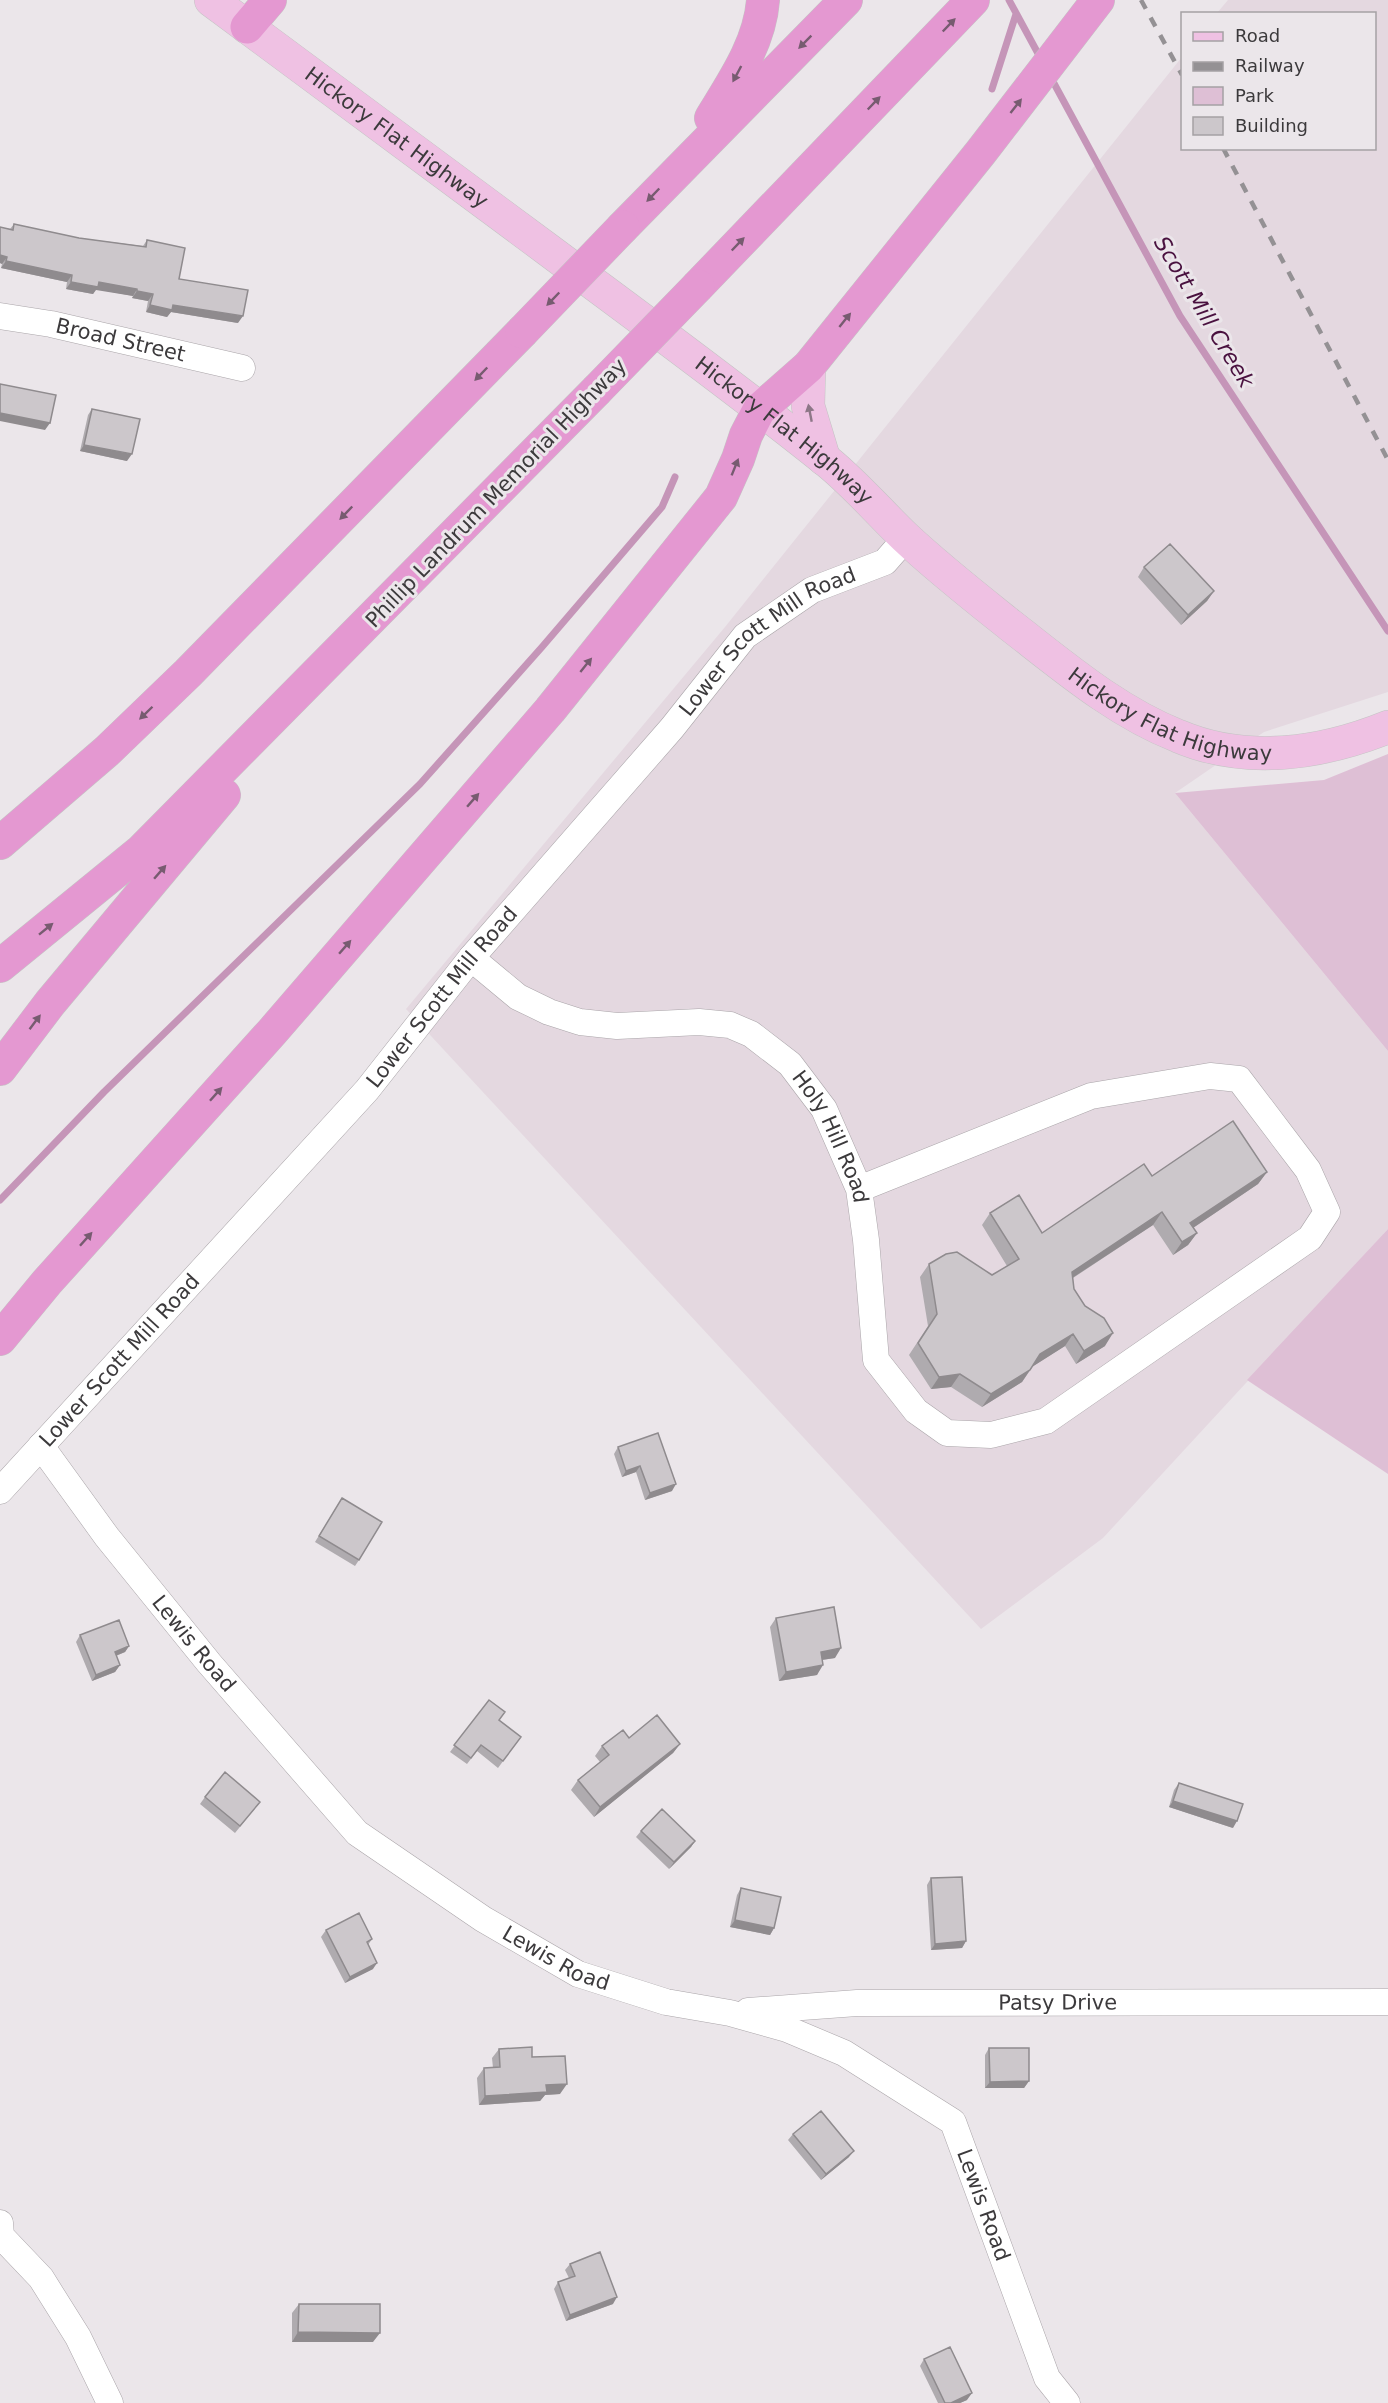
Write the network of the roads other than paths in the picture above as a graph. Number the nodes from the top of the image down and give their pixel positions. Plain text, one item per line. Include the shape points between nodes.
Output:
1 (211, 0) edge
2 (270, 0) edge
3 (763, 0) edge
4 (846, 0) edge
5 (973, 0) edge
6 (1098, 0) edge
7 (247, 27) junction
8 (684, 164) junction
9 (0, 316) edge
10 (809, 366) junction
11 (242, 368) dead end
12 (759, 410) junction
13 (824, 459) junction
14 (906, 538) junction
15 (338, 653) junction
16 (1388, 727) edge
17 (0, 843) edge
18 (471, 958) junction
19 (0, 966) edge
20 (0, 1069) edge
21 (859, 1189) junction
22 (47, 1282) junction
23 (0, 1326) edge
24 (0, 1339) edge
25 (41, 1446) junction
26 (0, 1491) edge
27 (1388, 2002) edge
28 (730, 2013) junction
29 (0, 2223) edge
30 (110, 2403) edge
31 (1066, 2403) edge

1 - 7 main road, Hickory Flat Highway
2 - 7 highway
3 -> 8 highway via 756,32 738,74
4 -> 8 highway
15 -> 5 highway, Phillip Landrum Memorial Highway, bridge
10 -> 6 highway
7 - 12 main road, Hickory Flat Highway
8 -> 17 highway, bridge via 188,673 107,751
9 - 11 street, Broad Street
10 - 12 highway
13 -> 10 main road via 808,406
12 - 13 main road, Hickory Flat Highway
22 -> 12 highway via 280,1023 512,754 721,497
13 - 14 main road, Hickory Flat Highway via 856,485
14 - 16 main road, Hickory Flat Highway via 1068,671 1122,707 1178,736 1218,748 1278,752 1330,747
14 - 18 street, Lower Scott Mill Road via 885,562 812,590 745,636 672,728
19 -> 15 highway, Phillip Landrum Memorial Highway via 141,851
20 -> 15 highway
18 - 21 street, Holy Hill Road via 518,997 580,1022 617,1026 699,1022 730,1025 751,1034 790,1064 824,1109
18 - 25 street, Lower Scott Mill Road via 367,1090
21 - 21 street, Holy Hill Road via 876,1360 916,1412 947,1433 991,1435 1046,1421 1310,1238 1327,1212 1308,1170 1239,1079 1210,1076 1091,1096
22 - 23 highway
22 - 24 highway
25 - 26 street, Lower Scott Mill Road
25 - 28 street, Lewis Road via 107,1537 209,1663 357,1833 483,1919 578,1974 666,2002
27 - 28 street, Patsy Drive via 857,2003
28 - 31 street, Lewis Road via 787,2029 844,2053 953,2122 1047,2378
29 - 30 street via 1,2236 41,2278 78,2337

